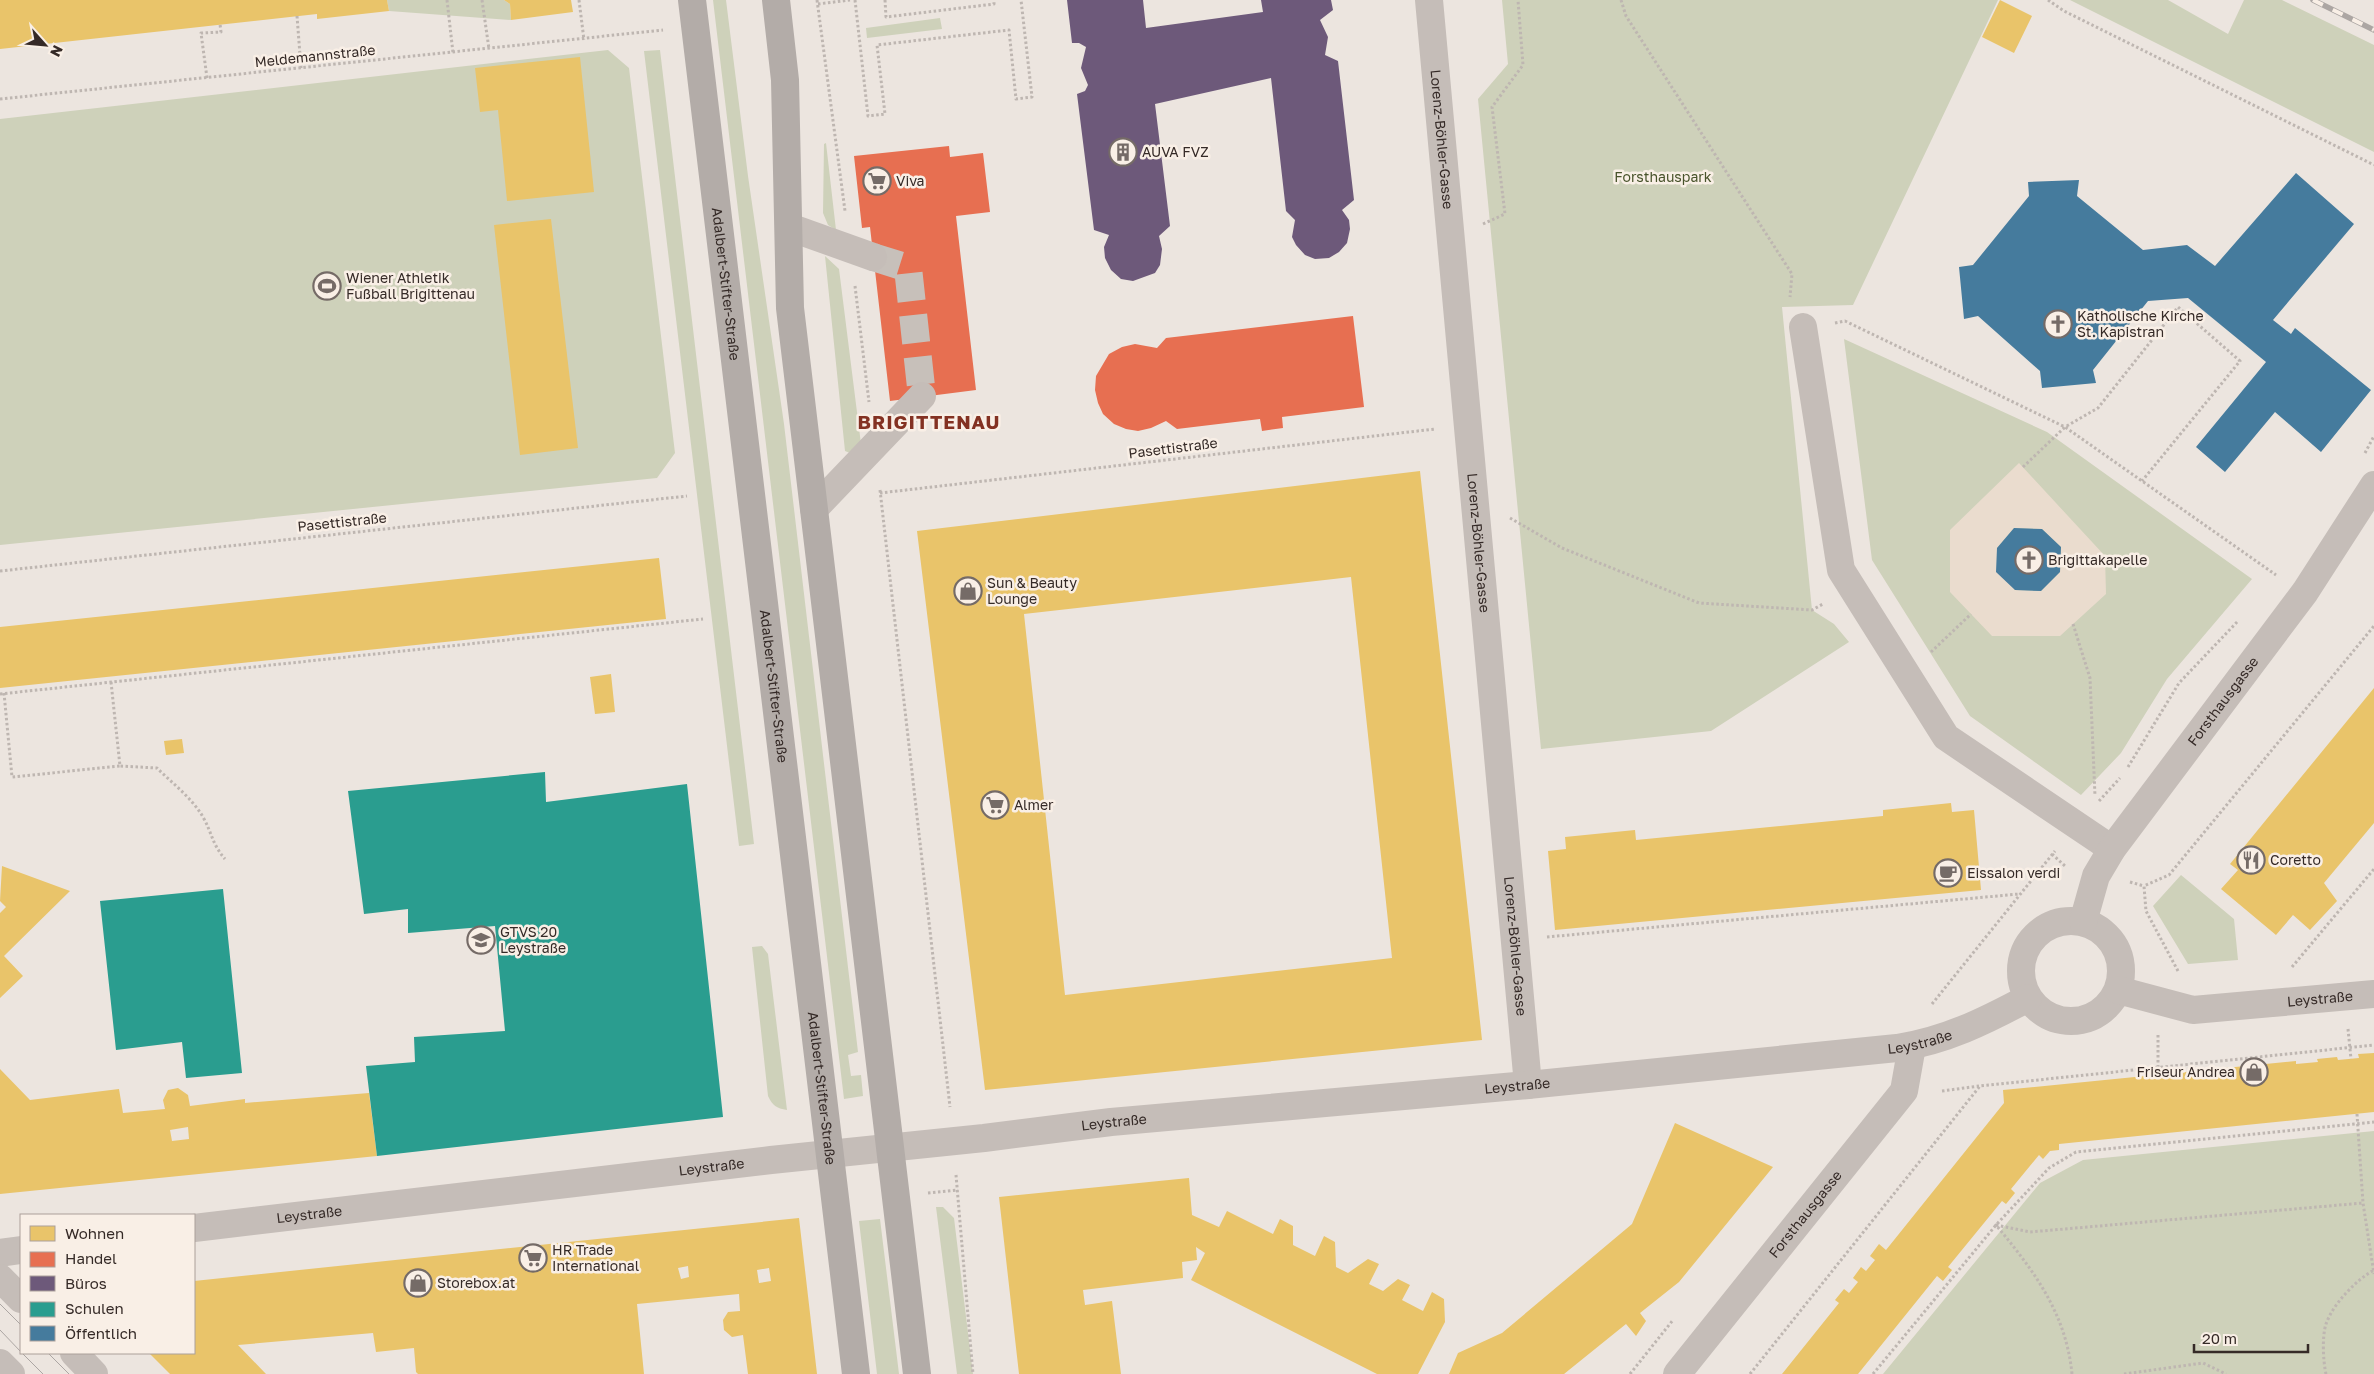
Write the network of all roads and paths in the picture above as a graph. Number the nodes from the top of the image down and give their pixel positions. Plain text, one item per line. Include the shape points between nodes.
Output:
1 (447, 0) edge
2 (482, 0) edge
3 (579, 0) edge
4 (692, 0) edge
5 (776, 0) edge
6 (850, 0) edge
7 (855, 0) edge
8 (885, 0) edge
9 (994, 0) edge
10 (1021, 0) edge
11 (1429, 0) edge
12 (1518, 0) edge
13 (1621, 0) edge
14 (2048, 0) edge
15 (818, 2) edge
16 (297, 16) dead end
17 (220, 24) dead end
18 (666, 30) dead end
19 (584, 40) junction
20 (489, 49) junction
21 (453, 53) junction
22 (301, 68) junction
23 (207, 78) junction
24 (0, 99) edge
25 (2374, 165) edge
26 (789, 227) junction
27 (1451, 242) junction
28 (862, 254) junction
29 (1804, 327) junction
30 (922, 396) dead end
31 (1468, 425) junction
32 (2065, 427) junction
33 (2374, 436) edge
34 (875, 448) junction
35 (2359, 461) dead end
36 (2023, 467) dead end
37 (2142, 481) junction
38 (2374, 485) edge
39 (880, 493) junction
40 (687, 496) dead end
41 (1474, 496) junction
42 (814, 509) junction
43 (2282, 567) dead end
44 (0, 571) edge
45 (2276, 575) junction
46 (2271, 582) dead end
47 (1852, 587) junction
48 (1971, 614) dead end
49 (2244, 616) dead end
50 (703, 619) dead end
51 (2073, 624) dead end
52 (2374, 626) edge
53 (1907, 675) junction
54 (111, 682) junction
55 (2, 694) edge
56 (120, 766) junction
57 (2075, 826) junction
58 (2112, 849) junction
59 (2052, 854) junction
60 (225, 859) dead end
61 (2374, 869) edge
62 (2071, 871) dead end
63 (2124, 881) dead end
64 (2144, 886) junction
65 (2020, 894) junction
66 (2082, 922) junction
67 (1514, 940) junction
68 (2178, 972) dead end
69 (2118, 990) junction
70 (2374, 994) edge
71 (2028, 998) junction
72 (2262, 1004) junction
73 (2158, 1027) dead end
74 (2349, 1041) dead end
75 (2374, 1045) edge
76 (1904, 1047) junction
77 (2350, 1048) junction
78 (2351, 1059) dead end
79 (2158, 1067) junction
80 (1528, 1085) junction
81 (1980, 1086) junction
82 (1942, 1090) dead end
83 (2357, 1114) dead end
84 (2374, 1122) edge
85 (2358, 1124) junction
86 (954, 1142) junction
87 (890, 1147) junction
88 (830, 1154) junction
89 (2363, 1203) junction
90 (1996, 1225) junction
91 (195, 1228) edge
92 (20, 1250) edge
93 (0, 1253) edge
94 (2374, 1271) edge
95 (0, 1278) edge
96 (20, 1298) edge
97 (1680, 1312) dead end
98 (76, 1354) edge
99 (0, 1362) edge
100 (95, 1366) edge
101 (11, 1374) edge
102 (856, 1374) edge
103 (917, 1374) edge
104 (973, 1374) edge
105 (1630, 1374) edge
106 (1678, 1374) edge
107 (1750, 1374) edge
108 (1873, 1374) edge
109 (2072, 1374) edge
110 (2124, 1374) edge
111 (2226, 1374) edge
112 (2326, 1374) edge

1 - 21 path
2 - 20 path
3 - 19 path
4 - 88 main road, Adalbert-Stifter-Straße
5 - 26 main road via 786,80
6 - 15 path
7 - 10 path via 868,116 885,114 877,45 1009,30 1016,98 1032,97
8 - 9 path via 886,17 994,4
11 - 27 street, Lorenz-Böhler-Gasse
12 - 27 path via 1523,65 1492,107 1505,214
13 - 29 path via 1626,16 1792,274 1789,307
14 - 25 path via 2073,16
15 - 28 path
16 - 22 path
17 - 23 path via 221,32 202,33
18 - 19 path, Meldemannstraße
19 - 20 path, Meldemannstraße
20 - 21 path, Meldemannstraße
21 - 22 path, Meldemannstraße
22 - 23 path, Meldemannstraße
23 - 24 path, Meldemannstraße
26 - 28 street
26 - 42 main road via 790,308
27 - 31 street, Lorenz-Böhler-Gasse
28 - 34 path
29 - 32 path via 1845,321
29 - 47 street via 1841,570
30 - 34 street
31 - 39 path, Pasettistraße
31 - 41 street, Lorenz-Böhler-Gasse
32 - 36 path
32 - 37 path
32 - 37 path via 2098,408 2178,307 2240,361
33 - 35 path
34 - 39 path
34 - 42 street
37 - 45 path
38 - 58 street, Forsthausgasse via 2305,592
39 - 86 path
40 - 44 path, Pasettistraße
41 - 47 path via 1562,548 1699,603 1812,610
41 - 67 street, Lorenz-Böhler-Gasse
42 - 87 main road
43 - 45 path
45 - 46 path
47 - 53 street
48 - 53 path
49 - 51 path via 2179,683 2125,772 2095,805 2090,678
50 - 54 path
52 - 64 path via 2168,875
53 - 57 street via 1946,737
54 - 55 path
54 - 56 path
55 - 56 path via 12,777
56 - 60 path via 157,768 204,818 216,849
57 - 58 street
57 - 59 path
58 - 66 street, Forsthausgasse via 2096,876
59 - 62 path
59 - 65 path
61 - 72 path
63 - 64 path
64 - 68 path via 2146,911
65 - 67 path
65 - 76 path
66 - 69 street via 2096,927 2115,946 2120,958
66 - 71 street via 2070,920 2053,924 2029,942 2020,970
67 - 80 street, Lorenz-Böhler-Gasse
69 - 71 street via 2098,1014 2075,1022 2050,1018
69 - 72 street, Leystraße via 2193,1010
70 - 72 street, Leystraße
71 - 76 street, Leystraße via 1982,1023 1943,1038
73 - 79 path
74 - 77 path
75 - 77 path
76 - 80 street, Leystraße
76 - 106 street, Forsthausgasse via 1904,1091
77 - 78 path
77 - 79 path
79 - 81 path
80 - 86 street, Leystraße via 1112,1122
81 - 82 path
81 - 107 path
83 - 85 path
84 - 85 path
85 - 89 path
85 - 90 path via 2076,1152 2048,1168
86 - 87 street, Leystraße
86 - 104 path
87 - 88 street, Leystraße
87 - 103 main road
88 - 91 street, Leystraße
88 - 102 main road, Adalbert-Stifter-Straße
89 - 90 path via 2030,1232
89 - 94 path
90 - 108 path
90 - 109 path via 2033,1270 2056,1312 2070,1354
92 - 93 street
94 - 112 path via 2347,1291 2326,1324 2323,1361
95 - 96 street
97 - 105 path
98 - 100 street
99 - 101 street
110 - 111 path via 2203,1363

